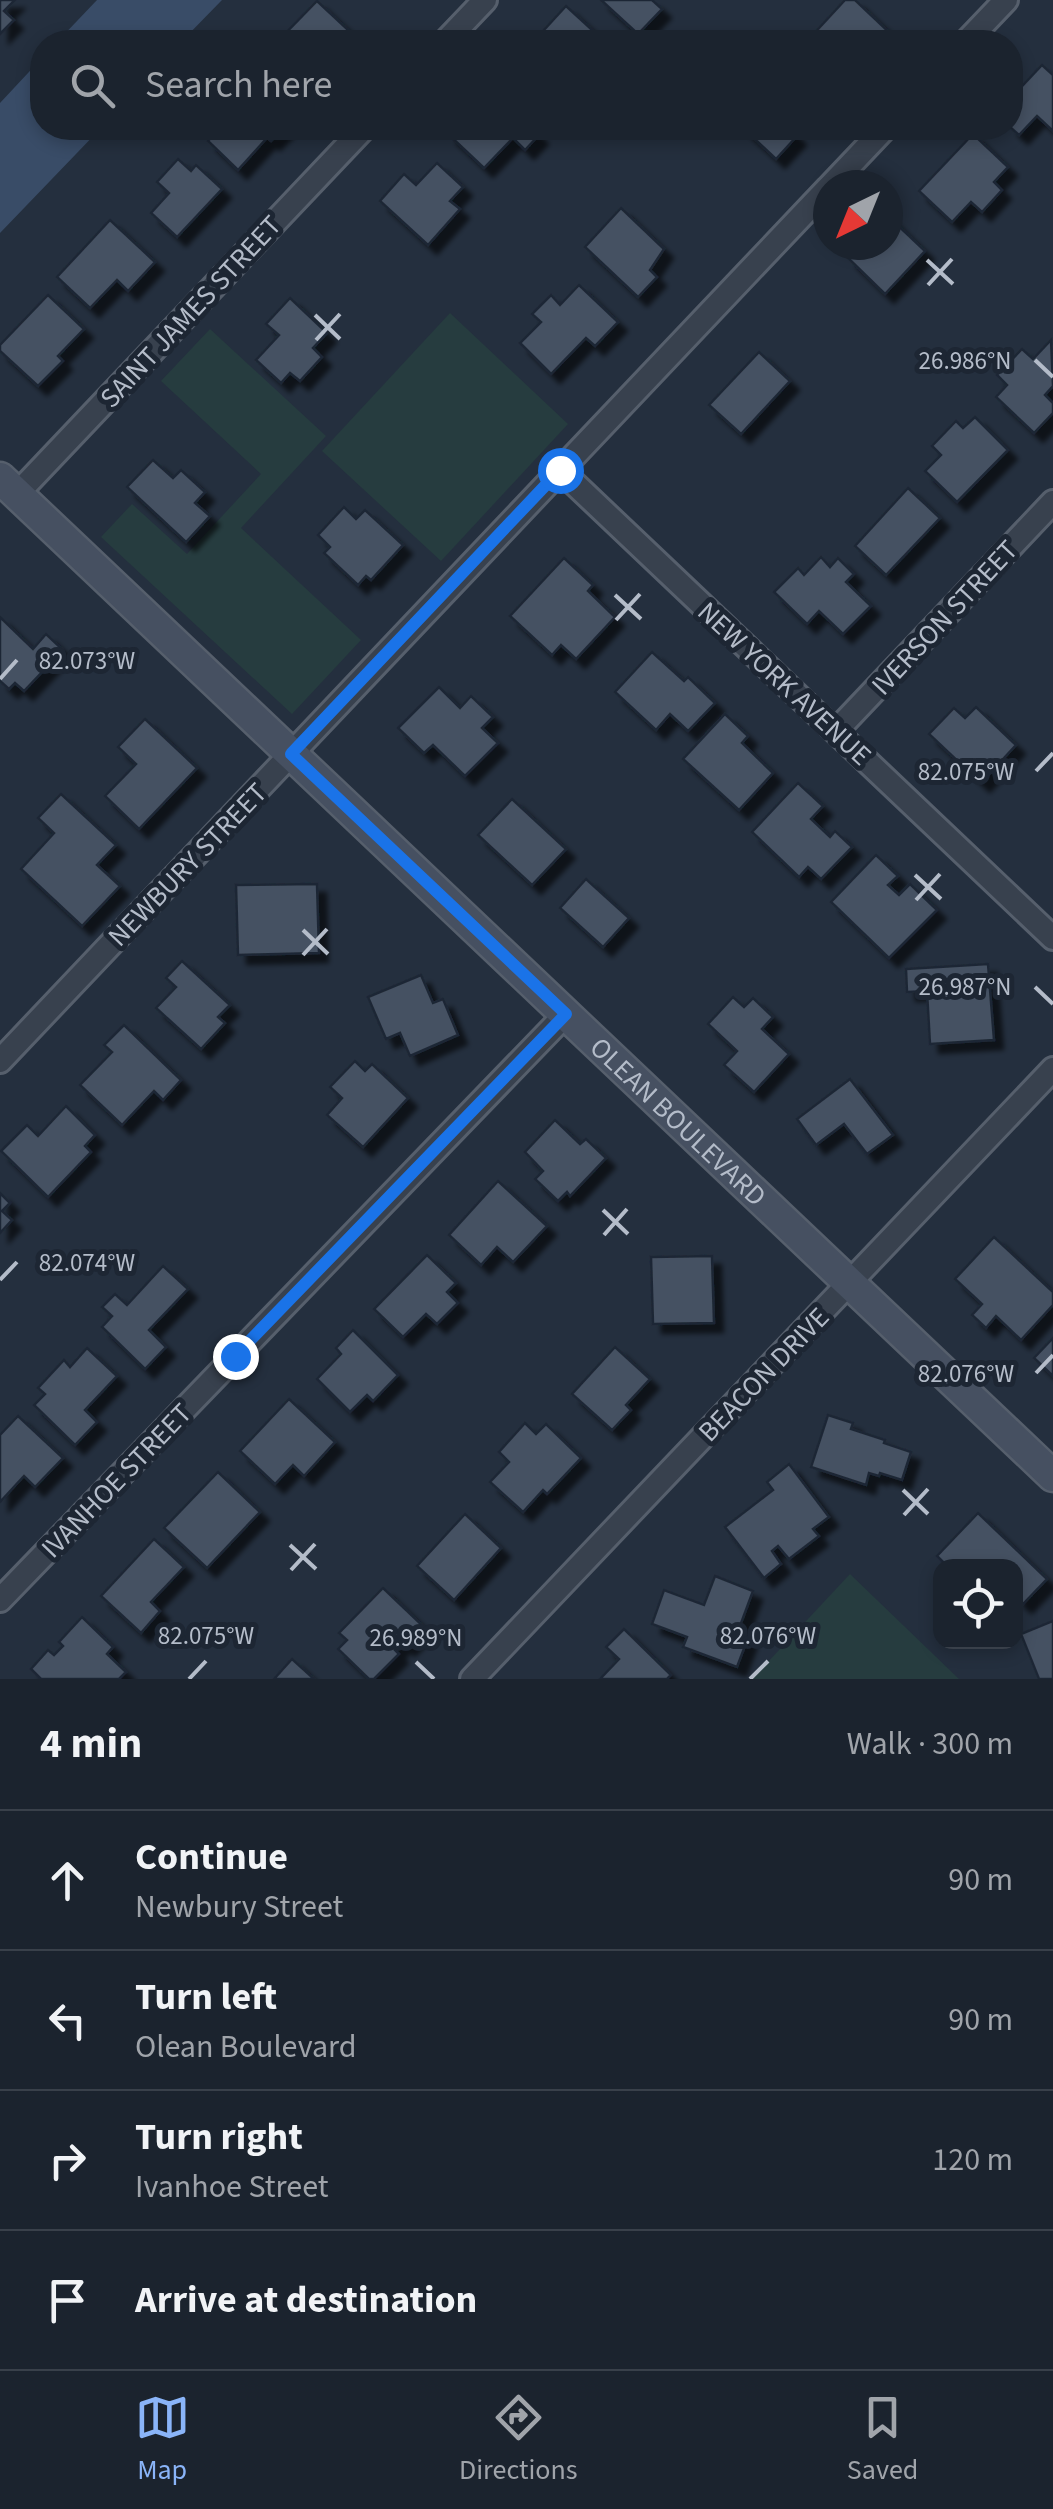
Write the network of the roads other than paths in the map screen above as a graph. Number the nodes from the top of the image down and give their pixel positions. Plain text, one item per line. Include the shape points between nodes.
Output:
1 (485, 0) edge
2 (1006, 0) edge
3 (456, 30) edge
4 (977, 30) edge
5 (352, 140) edge
6 (873, 140) edge
7 (844, 170) edge
8 (813, 203) edge
9 (560, 470) junction
10 (8, 486) edge
11 (1053, 502) edge
12 (836, 732) junction
13 (291, 754) junction
14 (1053, 938) edge
15 (566, 1014) junction
16 (0, 1061) edge
17 (1053, 1070) edge
18 (849, 1283) junction
19 (1053, 1476) edge
20 (0, 1600) edge
21 (472, 1679) edge

1 - 3 street
2 - 4 street
5 - 10 street, SAINT JAMES STREET
6 - 7 street, NEWBURY STREET
8 - 9 street, NEWBURY STREET
9 - 12 street, NEW YORK AVENUE
9 - 13 street, NEWBURY STREET
10 - 13 street, OLEAN BOULEVARD
11 - 12 street, IVERSON STREET
12 - 14 street, NEW YORK AVENUE
13 - 15 street, OLEAN BOULEVARD
13 - 16 street, NEWBURY STREET
15 - 18 street, OLEAN BOULEVARD
15 - 20 street, IVANHOE STREET
17 - 18 street, BEACON DRIVE
18 - 19 street, OLEAN BOULEVARD
18 - 21 street, BEACON DRIVE

